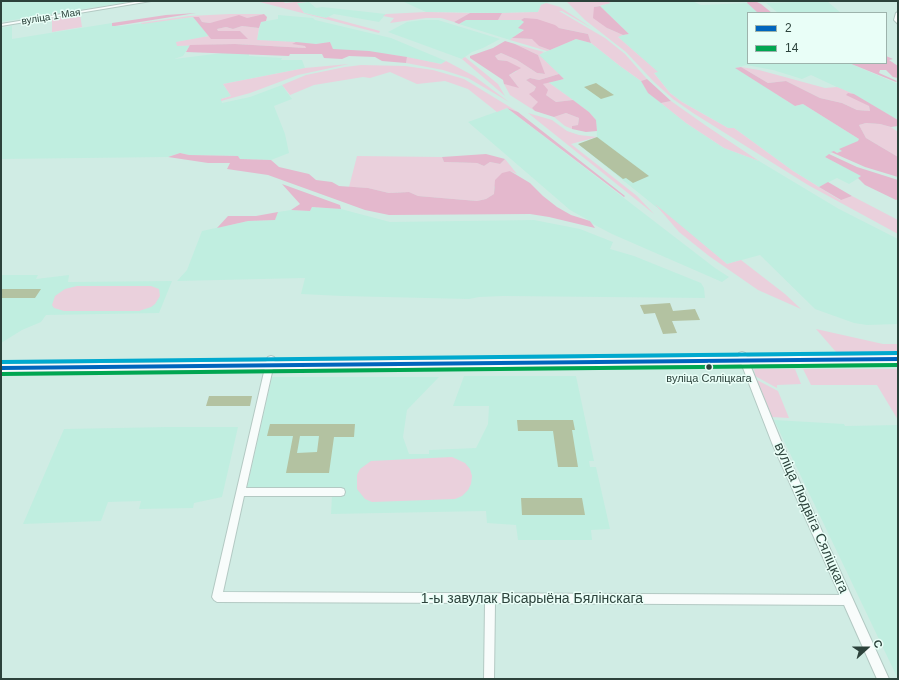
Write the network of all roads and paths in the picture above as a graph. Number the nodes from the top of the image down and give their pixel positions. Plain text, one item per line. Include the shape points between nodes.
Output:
1 (149, 1) edge
2 (898, 13) edge
3 (898, 23) edge
4 (1, 25) edge
5 (898, 355) edge
6 (743, 358) junction
7 (898, 359) edge
8 (1, 361) edge
9 (270, 362) junction
10 (1, 368) edge
11 (241, 492) junction
12 (340, 492) dead end
13 (490, 599) junction
14 (848, 600) junction
15 (489, 679) edge
16 (883, 679) edge

1 - 4 street, вуліца 1 Мая
2 - 3 street
5 - 6 main road
6 - 7 main road
6 - 9 main road
6 - 14 street, вуліца Людвіга Сяліцкага via 777,443
8 - 9 main road
9 - 10 main road
9 - 11 street
11 - 12 street
11 - 13 street, 1-ы завулак Вісарыёна Бялінскага via 217,597
13 - 14 street, 1-ы завулак Вісарыёна Бялінскага
13 - 15 street
14 - 16 street, вуліца Людвіга Сяліцкага

